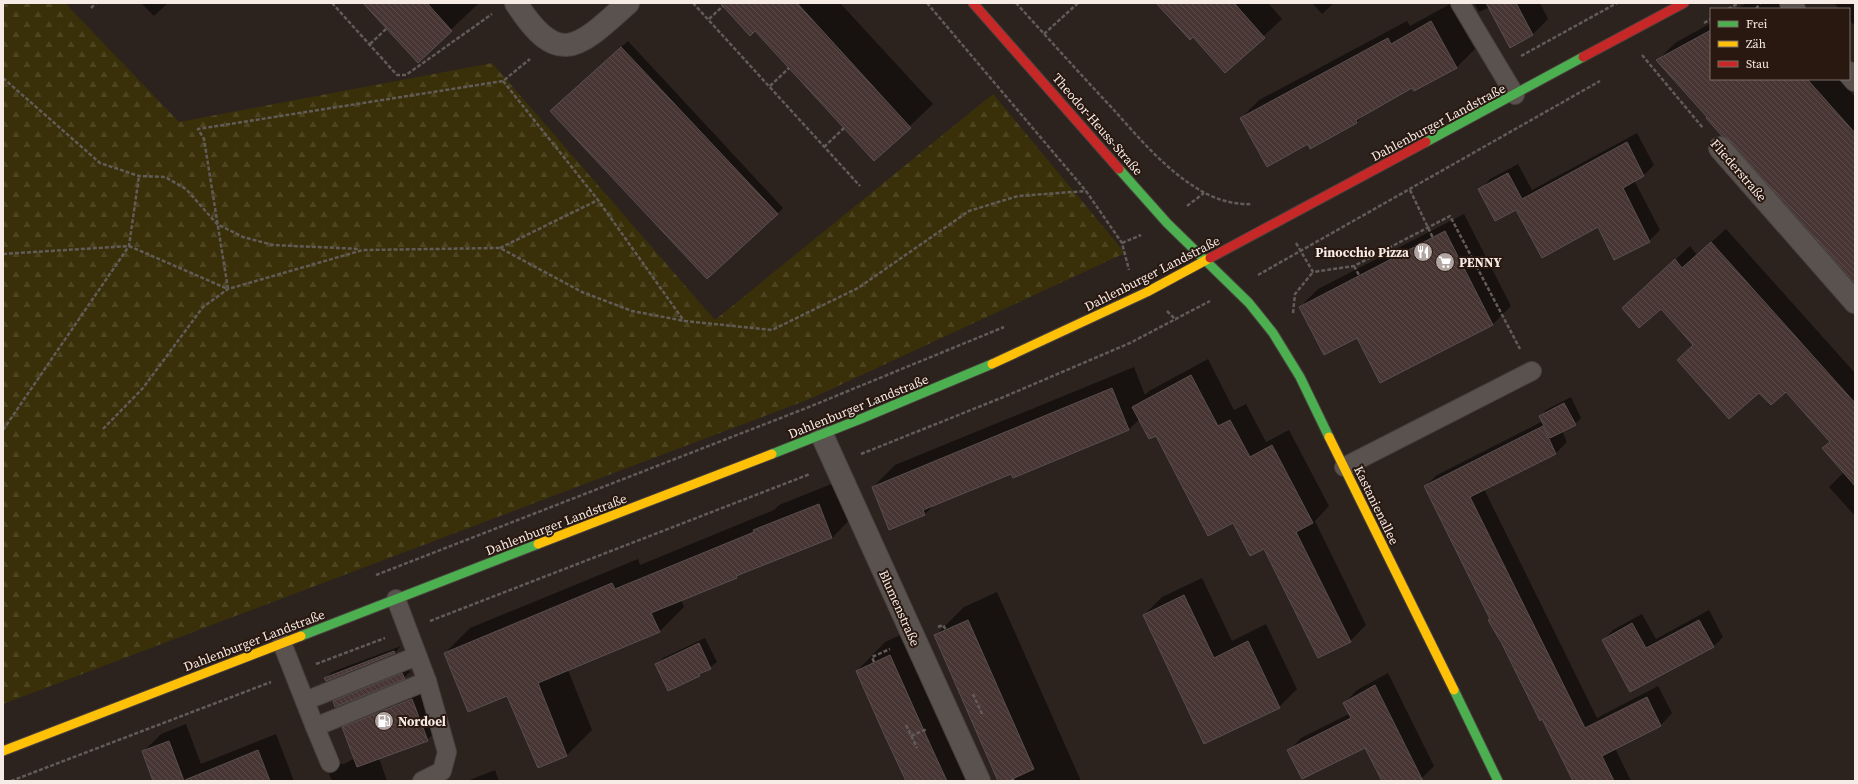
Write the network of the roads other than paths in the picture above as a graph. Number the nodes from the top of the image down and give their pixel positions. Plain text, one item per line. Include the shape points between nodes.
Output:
1 (516, 3) edge
2 (628, 3) edge
3 (973, 3) edge
4 (1460, 3) edge
5 (1684, 3) edge
6 (1515, 95) junction
7 (1720, 148) road end
8 (1205, 261) junction
9 (1855, 302) edge
10 (1532, 371) road end
11 (822, 435) junction
12 (1344, 467) junction
13 (396, 599) junction
14 (282, 643) junction
15 (417, 656) junction
16 (428, 681) junction
17 (305, 701) junction
18 (315, 727) junction
19 (3, 751) edge
20 (330, 763) dead end
21 (422, 781) edge
22 (978, 781) edge
23 (1498, 781) edge

1 - 2 street via 530,24 550,42 573,46 593,35
3 - 8 main road, Theodor-Heuss-Straße via 1167,223
4 - 6 lane
5 - 6 main road, Dahlenburger Landstraße
6 - 8 main road, Dahlenburger Landstraße
7 - 9 street, Fliederstraße
8 - 11 main road, Dahlenburger Landstraße via 1064,333 938,389
8 - 12 main road, Kastanienallee via 1249,303 1273,334 1300,377
10 - 12 lane
11 - 13 main road, Dahlenburger Landstraße
11 - 22 street, Blumenstraße
12 - 23 main road, Kastanienallee
13 - 14 main road, Dahlenburger Landstraße
13 - 15 lane
14 - 17 lane
14 - 19 main road, Dahlenburger Landstraße
15 - 16 lane
15 - 17 lane
16 - 18 lane
16 - 21 lane via 447,752 442,771
17 - 18 lane
18 - 20 lane

